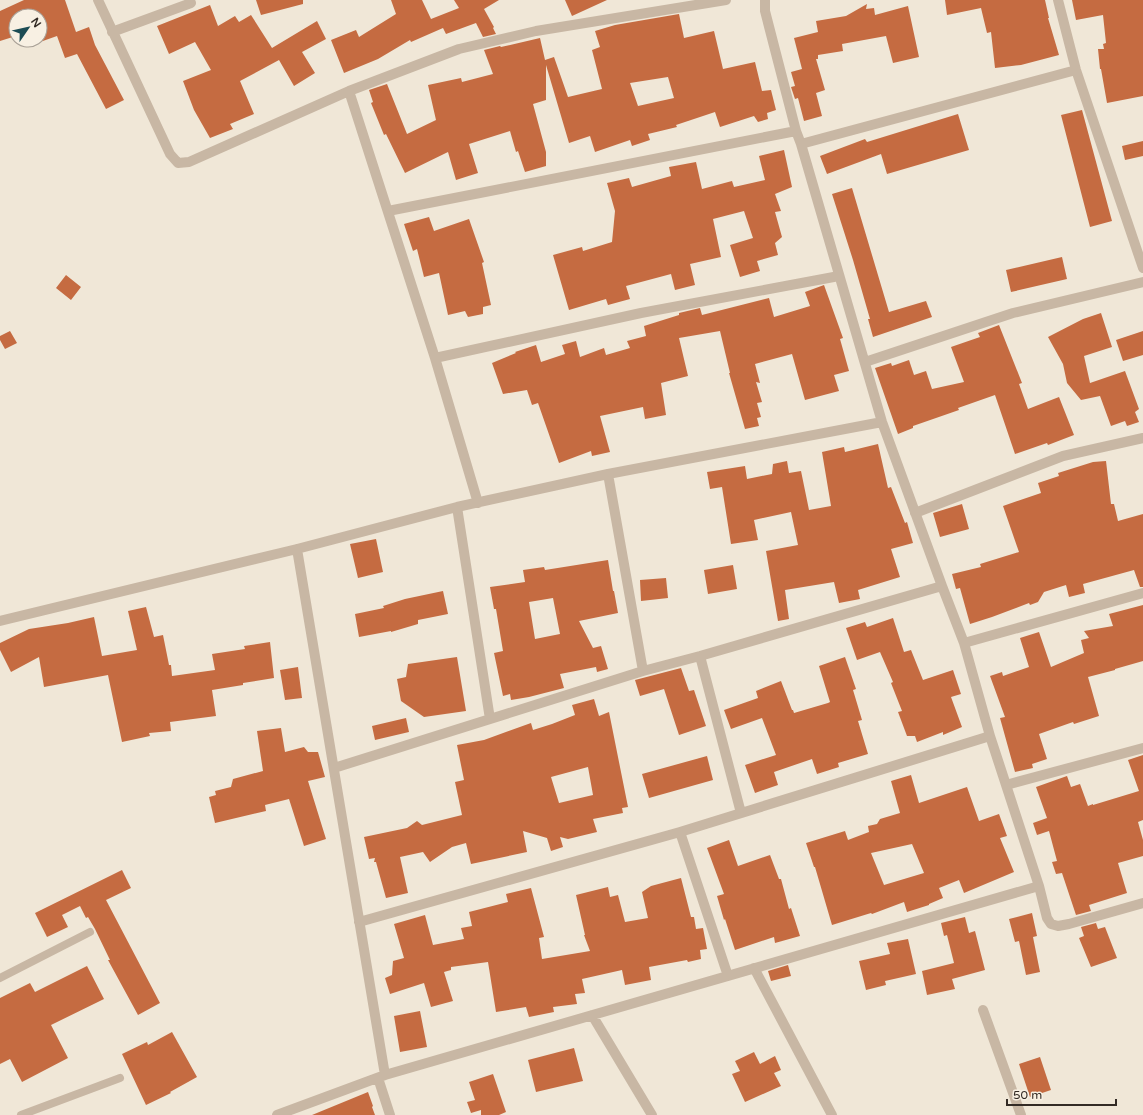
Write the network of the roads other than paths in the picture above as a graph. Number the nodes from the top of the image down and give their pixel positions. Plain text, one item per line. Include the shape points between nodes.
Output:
1 (98, 0) edge
2 (726, 0) edge
3 (765, 0) edge
4 (1058, 0) edge
5 (191, 4) dead end
6 (112, 32) junction
7 (1076, 70) junction
8 (349, 91) junction
9 (796, 131) junction
10 (801, 144) junction
11 (388, 211) junction
12 (1143, 268) edge
13 (839, 276) junction
14 (1143, 282) edge
15 (435, 358) junction
16 (865, 362) junction
17 (882, 422) junction
18 (1143, 438) edge
19 (608, 474) junction
20 (478, 503) junction
21 (457, 507) junction
22 (915, 513) junction
23 (298, 549) junction
24 (942, 586) junction
25 (1143, 593) edge
26 (0, 621) edge
27 (964, 643) junction
28 (700, 656) junction
29 (643, 671) junction
30 (490, 719) junction
31 (990, 736) junction
32 (1143, 748) edge
33 (334, 768) junction
34 (1006, 785) junction
35 (741, 813) junction
36 (680, 832) junction
37 (1039, 886) junction
38 (1143, 903) edge
39 (359, 922) junction
40 (90, 932) dead end
41 (754, 968) junction
42 (728, 976) junction
43 (0, 978) edge
44 (983, 1010) dead end
45 (592, 1015) junction
46 (381, 1076) junction
47 (120, 1078) dead end
48 (21, 1115) edge
49 (277, 1115) edge
50 (390, 1115) edge
51 (652, 1115) edge
52 (832, 1115) edge
53 (1021, 1115) edge

1 - 6 street
2 - 8 street via 536,31 459,49
3 - 9 street via 764,11
4 - 7 street
5 - 6 street
6 - 8 street via 170,154 178,163 189,162
7 - 10 street
7 - 12 street
8 - 11 street
9 - 10 street
9 - 11 street
10 - 13 street
11 - 15 street
13 - 15 street via 641,313
13 - 16 street
14 - 16 street via 1014,313
15 - 20 street
16 - 17 street
17 - 19 street
17 - 22 street
18 - 22 street via 1063,456
19 - 20 street
19 - 29 street
20 - 21 street
21 - 23 street
21 - 30 street
22 - 24 street
23 - 26 street
23 - 33 street
24 - 27 street
24 - 28 street
25 - 27 street
27 - 31 street
28 - 29 street
28 - 35 street
29 - 30 street
30 - 33 street
31 - 34 street
31 - 35 street
32 - 34 street
33 - 39 street
34 - 37 street
35 - 36 street
36 - 39 street
36 - 42 street
37 - 38 street via 1047,918 1051,924 1058,926
37 - 41 street
39 - 46 street
40 - 43 lane
41 - 42 street
41 - 52 street
42 - 45 street
44 - 53 street
45 - 46 street
45 - 51 street
46 - 49 street
46 - 50 street
47 - 48 lane

